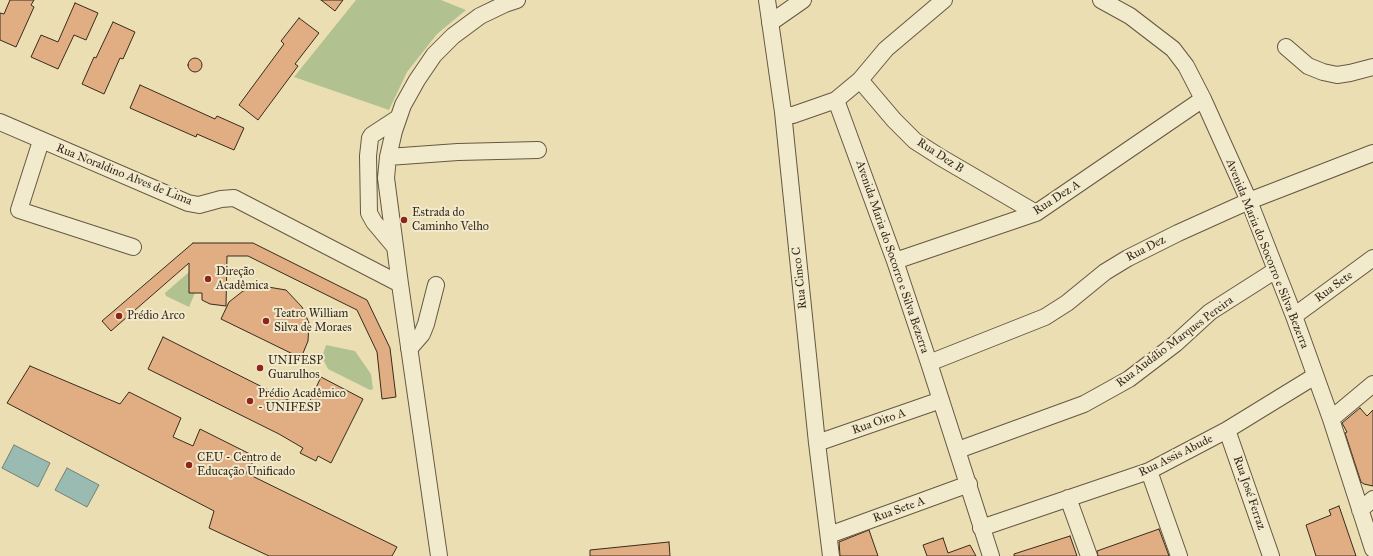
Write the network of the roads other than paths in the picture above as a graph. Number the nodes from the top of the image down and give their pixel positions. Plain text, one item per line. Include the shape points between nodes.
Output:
1 (517, 0) edge
2 (767, 0) edge
3 (803, 0) edge
4 (944, 0) edge
5 (1101, 0) edge
6 (770, 22) junction
7 (1286, 46) dead end
8 (1373, 67) edge
9 (860, 80) junction
10 (1203, 99) junction
11 (836, 100) junction
12 (783, 112) junction
13 (398, 118) junction
14 (0, 122) edge
15 (40, 141) junction
16 (538, 150) dead end
17 (1373, 153) edge
18 (388, 157) junction
19 (1249, 201) junction
20 (1036, 213) junction
21 (133, 247) dead end
22 (395, 247) junction
23 (1373, 258) edge
24 (895, 261) junction
25 (1276, 270) junction
26 (400, 284) junction
27 (436, 285) dead end
28 (1294, 316) junction
29 (409, 349) junction
30 (929, 363) junction
31 (1315, 376) junction
32 (1373, 384) edge
33 (941, 400) junction
34 (1330, 419) junction
35 (1227, 430) junction
36 (817, 443) junction
37 (958, 450) junction
38 (1149, 471) junction
39 (969, 484) junction
40 (1068, 498) junction
41 (1373, 499) edge
42 (1360, 510) junction
43 (981, 528) junction
44 (829, 535) junction
45 (1373, 549) edge
46 (439, 556) edge
47 (831, 556) edge
48 (991, 556) edge
49 (1089, 556) edge
50 (1179, 556) edge
51 (1272, 556) edge

1 - 13 street via 480,16 438,50 417,80
2 - 6 street, Rua Cinco C
3 - 6 street
4 - 9 street via 886,49
5 - 10 street, Avenida Maria do Socorro e Silva Bezerra via 1130,16 1173,49 1186,66
6 - 12 street, Rua Cinco C
7 - 8 street via 1308,66 1323,72 1337,75
9 - 11 street
9 - 20 street, Rua Dez B via 915,141
10 - 19 street, Avenida Maria do Socorro e Silva Bezerra
10 - 20 street, Rua Dez A
11 - 12 street via 793,116
11 - 24 street, Avenida Maria do Socorro e Silva Bezerra
12 - 36 street, Rua Cinco C
13 - 18 street
13 - 22 street via 372,135 368,156 369,213
14 - 15 street, Rua Noraldino Alves de Lima
15 - 21 street via 19,210
15 - 26 street, Rua Noraldino Alves de Lima via 188,203 199,205 221,198 234,198
16 - 18 street
17 - 19 street, Rua Dez
18 - 22 street via 386,178
19 - 25 street, Avenida Maria do Socorro e Silva Bezerra
19 - 30 street, Rua Dez via 1128,258 1105,272 1067,304 1045,317
20 - 24 street, Rua Dez A
22 - 26 street
23 - 28 street, Rua Sete
24 - 30 street, Avenida Maria do Socorro e Silva Bezerra
25 - 28 street, Avenida Maria do Socorro e Silva Bezerra
25 - 37 street, Rua Audálio Marques Pereira via 1210,312 1129,379 1084,404
26 - 29 street
27 - 29 street via 422,334
28 - 31 street, Avenida Maria do Socorro e Silva Bezerra
29 - 46 street via 437,491
30 - 33 street, Avenida Maria do Socorro e Silva Bezerra
31 - 34 street, Avenida Maria do Socorro e Silva Bezerra
31 - 35 street, Rua Assis Abude
32 - 34 street
33 - 36 street, Rua Oito A
33 - 37 street, Avenida Maria do Socorro e Silva Bezerra
34 - 42 street, Avenida Maria do Socorro e Silva Bezerra
35 - 38 street, Rua Assis Abude
35 - 51 street, Rua José Ferraz
36 - 44 street, Rua Cinco C
37 - 39 street, Avenida Maria do Socorro e Silva Bezerra
38 - 40 street, Rua Assis Abude
38 - 50 street
39 - 43 street, Avenida Maria do Socorro e Silva Bezerra
39 - 44 street, Rua Sete A
40 - 43 street, Rua Assis Abude
40 - 49 street
41 - 42 street
42 - 45 street, Avenida Maria do Socorro e Silva Bezerra
43 - 48 street, Avenida Maria do Socorro e Silva Bezerra
44 - 47 street, Rua Cinco C

